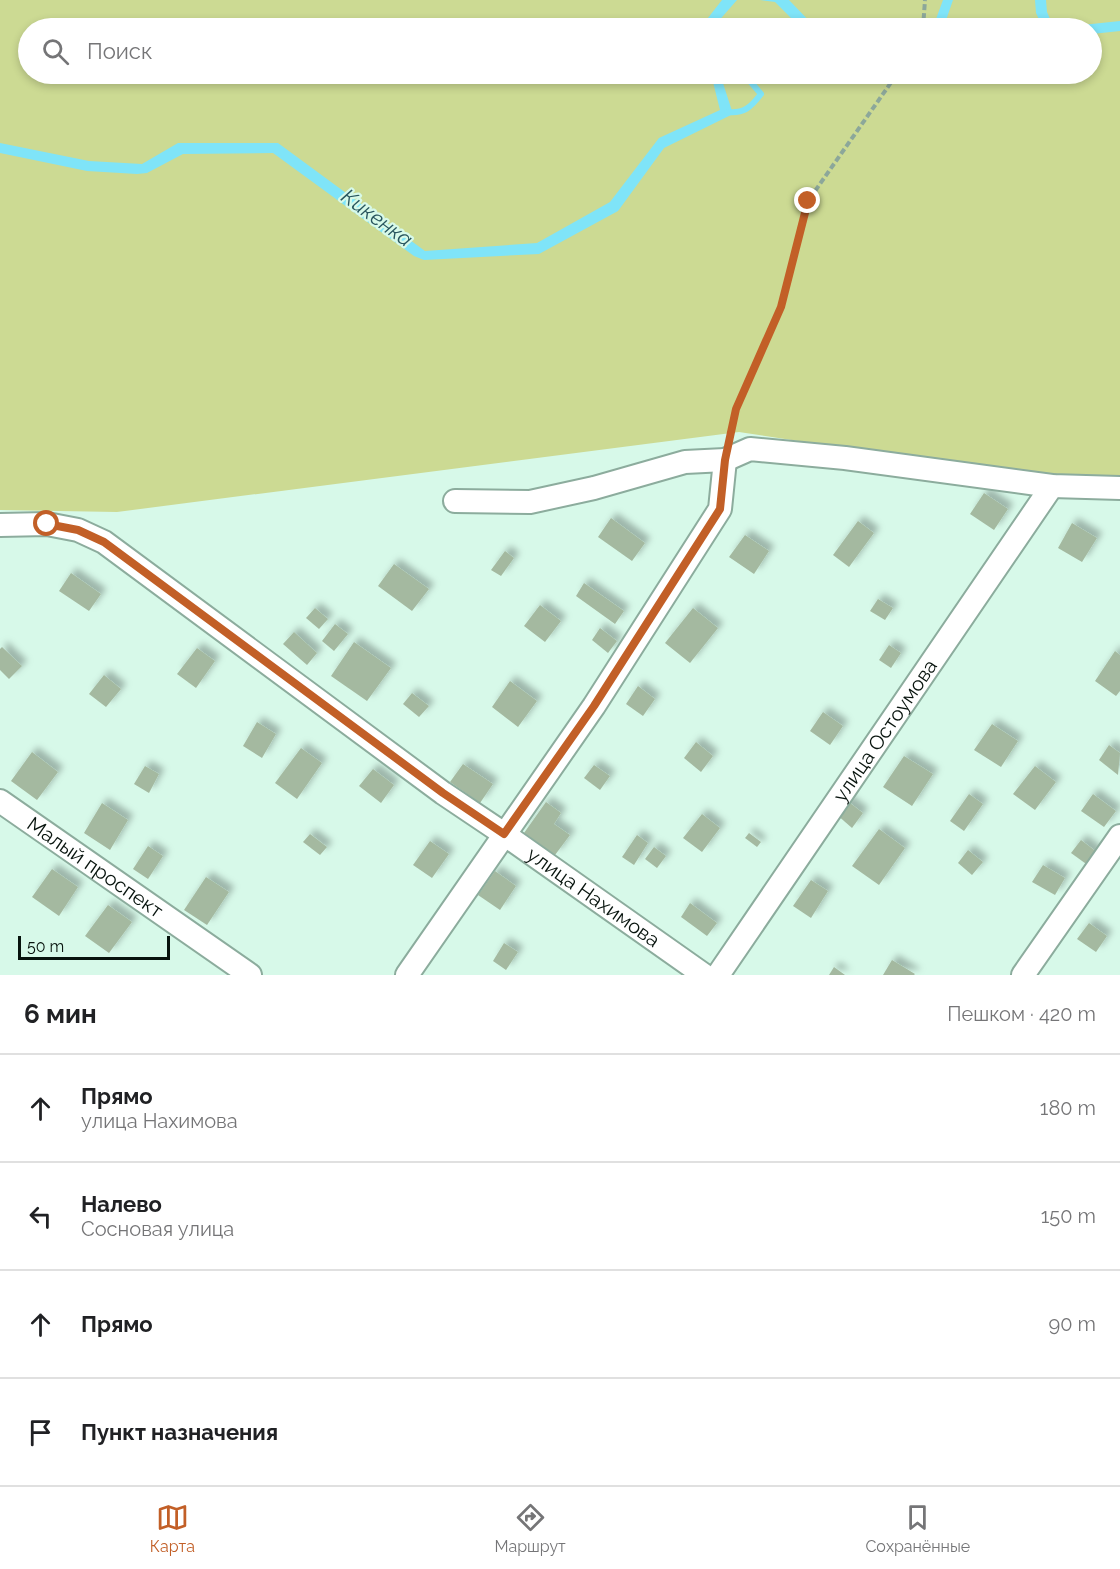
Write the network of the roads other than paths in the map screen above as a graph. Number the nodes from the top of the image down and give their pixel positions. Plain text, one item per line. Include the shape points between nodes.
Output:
1 (725, 460) junction
2 (1052, 486) junction
3 (1120, 488) edge
4 (455, 501) dead end
5 (0, 525) edge
6 (0, 801) edge
7 (504, 834) junction
8 (1120, 836) edge
9 (250, 975) edge
10 (407, 975) edge
11 (704, 975) edge
12 (718, 975) edge
13 (1023, 975) edge

1 - 2 street via 750,449
1 - 4 street via 685,462 531,502
1 - 7 street via 720,509 594,706
2 - 3 street
2 - 12 street, улица Остоумова
5 - 7 street, улица Нахимова via 47,524 78,530 104,542
6 - 9 street, Малый проспект
7 - 10 street
7 - 11 street, улица Нахимова
8 - 13 street

